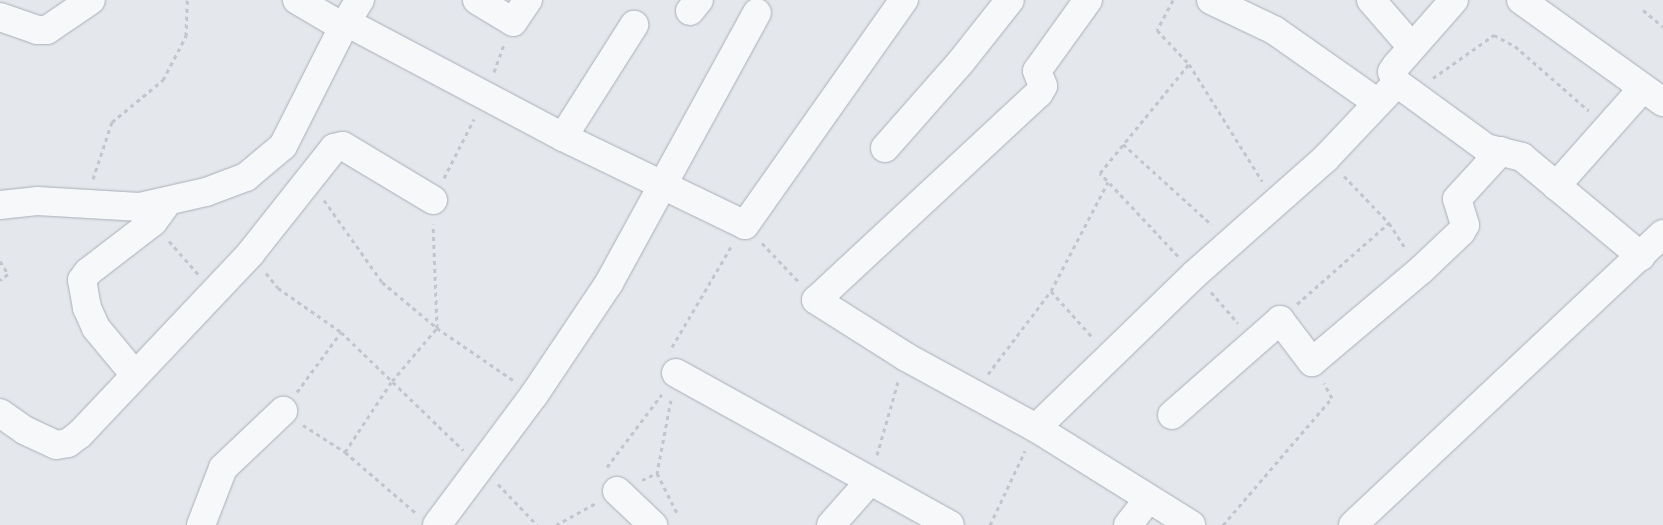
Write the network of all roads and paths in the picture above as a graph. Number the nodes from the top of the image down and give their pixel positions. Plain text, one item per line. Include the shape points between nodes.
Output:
1 (91, 0) edge
2 (187, 0) edge
3 (297, 0) edge
4 (477, 0) edge
5 (904, 0) edge
6 (1010, 0) edge
7 (1088, 0) edge
8 (1173, 0) edge
9 (1211, 0) edge
10 (1371, 0) edge
11 (1454, 0) edge
12 (1521, 0) edge
13 (1642, 10) dead end
14 (520, 11) edge
15 (757, 13) dead end
16 (349, 16) edge
17 (0, 17) edge
18 (634, 26) dead end
19 (1663, 27) edge
20 (1411, 46) junction
21 (1189, 64) junction
22 (1404, 88) junction
23 (1653, 95) edge
24 (485, 97) junction
25 (1378, 103) junction
26 (1608, 128) junction
27 (563, 138) junction
28 (1123, 144) junction
29 (885, 148) dead end
30 (1501, 151) junction
31 (1326, 158) junction
32 (308, 177) junction
33 (1108, 182) junction
34 (661, 183) junction
35 (1556, 186) junction
36 (433, 200) junction
37 (86, 203) junction
38 (1275, 203) junction
39 (0, 205) edge
40 (160, 212) junction
41 (745, 225) junction
42 (1663, 234) edge
43 (1232, 242) junction
44 (250, 254) junction
45 (1641, 256) junction
46 (0, 261) edge
47 (1195, 274) junction
48 (0, 280) edge
49 (1051, 291) junction
50 (216, 293) junction
51 (816, 300) junction
52 (1280, 320) junction
53 (438, 328) junction
54 (341, 332) junction
55 (1254, 343) junction
56 (1109, 355) junction
57 (906, 357) junction
58 (1312, 362) junction
59 (676, 373) junction
60 (135, 375) junction
61 (392, 381) junction
62 (534, 395) junction
63 (973, 395) junction
64 (0, 412) edge
65 (283, 412) junction
66 (1172, 415) dead end
67 (1036, 428) junction
68 (345, 452) junction
69 (480, 466) junction
70 (869, 482) junction
71 (617, 491) junction
72 (1148, 499) junction
73 (679, 517) dead end
74 (430, 522) edge
75 (201, 525) edge
76 (537, 525) edge
77 (556, 525) edge
78 (653, 525) edge
79 (831, 525) edge
80 (950, 525) edge
81 (990, 525) edge
82 (1128, 525) edge
83 (1191, 525) edge
84 (1223, 525) edge
85 (1353, 525) edge

1 - 17 street via 47,30 37,30
2 - 37 path via 186,36 163,80 112,122
3 - 16 street
4 - 14 street
5 - 41 street
6 - 29 street via 960,64
7 - 51 street via 1037,71 1043,86 1039,93
8 - 21 path via 1157,30
9 - 25 street via 1274,30
10 - 20 street
11 - 20 street
12 - 23 street
13 - 19 path
14 - 24 path
15 - 34 street
16 - 24 street
16 - 40 street via 276,154 246,177
18 - 27 street
20 - 22 street via 1392,72
21 - 28 path
21 - 38 path via 1233,130
22 - 25 street
22 - 26 path via 1494,35 1515,46
22 - 30 street via 1486,148
23 - 26 street
24 - 27 street
24 - 36 path
25 - 31 street
26 - 35 street
27 - 34 street
28 - 33 path via 1100,172
28 - 43 path
30 - 35 street via 1522,158
30 - 58 street via 1458,200 1465,225 1460,232 1421,270
31 - 38 street
31 - 52 path via 1389,223
32 - 36 street via 327,154 343,146
32 - 44 street
32 - 53 path via 382,282
33 - 47 path
33 - 49 path
34 - 41 street
34 - 62 street via 609,283
35 - 45 street
36 - 53 path
37 - 39 street
37 - 40 street via 140,207
38 - 43 street
40 - 50 path
40 - 60 street via 82,280 87,308 96,328
41 - 51 path
41 - 59 path via 671,350
42 - 45 street
43 - 47 street
44 - 50 street
44 - 54 path via 278,288
45 - 85 street
46 - 48 path via 8,274
47 - 55 path
47 - 56 street
49 - 56 path
49 - 63 path
50 - 60 street
51 - 57 street
52 - 55 street
52 - 58 street
53 - 61 path
53 - 62 path
54 - 61 path
54 - 65 path
55 - 66 street
56 - 67 street
57 - 63 street
57 - 70 path
58 - 84 path via 1332,398
59 - 70 street
59 - 71 path via 605,471
59 - 73 path via 657,472
60 - 64 street via 68,443 56,445 46,442
61 - 68 path
61 - 69 path
62 - 69 street
63 - 67 street
65 - 68 path
65 - 75 street via 223,468
67 - 72 street
67 - 81 path
68 - 74 path
69 - 74 street
69 - 76 path
70 - 79 street
70 - 80 street
71 - 77 path
71 - 78 street
72 - 82 street
72 - 83 street

